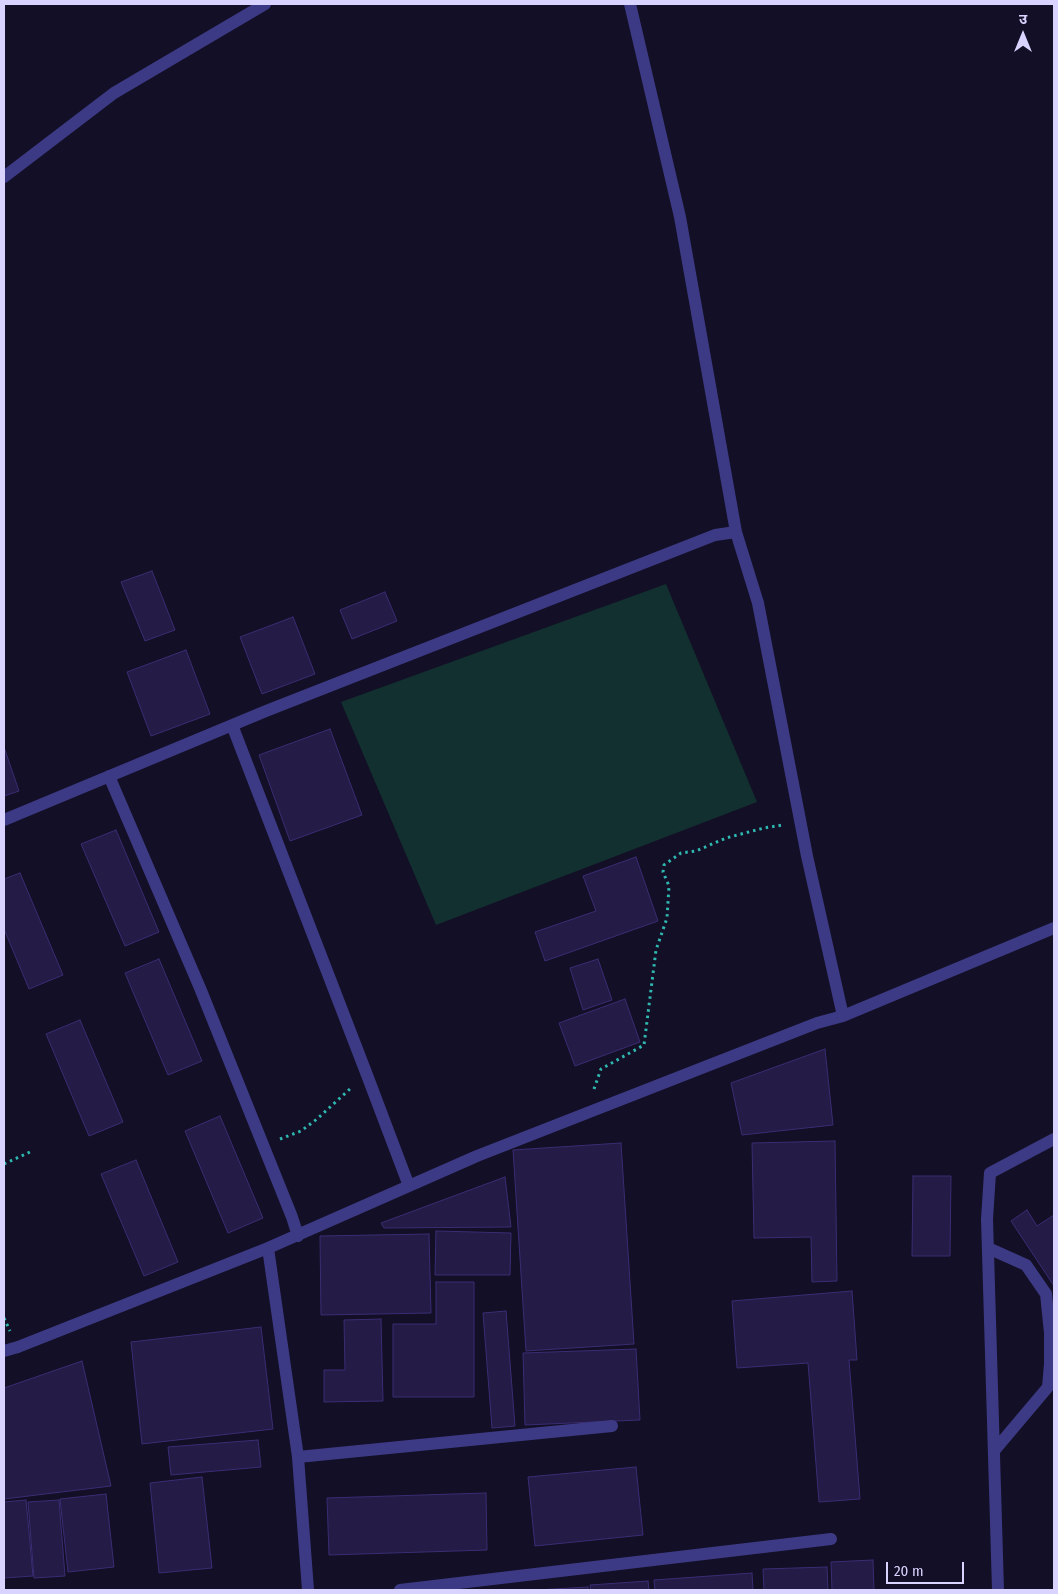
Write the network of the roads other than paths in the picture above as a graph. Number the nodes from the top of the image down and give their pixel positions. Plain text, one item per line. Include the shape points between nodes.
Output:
1 (265, 4) edge
2 (630, 4) edge
3 (4, 177) edge
4 (736, 532) junction
5 (232, 725) junction
6 (109, 776) junction
7 (4, 820) edge
8 (1054, 928) edge
9 (843, 1016) junction
10 (1054, 1139) edge
11 (409, 1186) junction
12 (298, 1236) junction
13 (268, 1248) junction
14 (988, 1248) junction
15 (4, 1351) edge
16 (612, 1426) dead end
17 (994, 1452) junction
18 (298, 1457) junction
19 (831, 1539) dead end
20 (308, 1590) edge
21 (400, 1590) edge
22 (998, 1590) edge

1 - 3 lane via 114,93
2 - 4 lane via 680,218
4 - 5 lane via 715,535
4 - 9 lane via 758,603
5 - 6 lane
5 - 11 lane
6 - 7 lane
6 - 12 lane via 200,988
8 - 9 lane
9 - 11 lane via 817,1022
10 - 14 lane via 990,1173
11 - 12 lane
12 - 13 lane
13 - 15 lane
13 - 18 lane
14 - 17 lane
14 - 17 lane via 1026,1265 1046,1294 1050,1333 1048,1387
16 - 18 lane
17 - 22 lane
18 - 20 lane
19 - 21 lane

